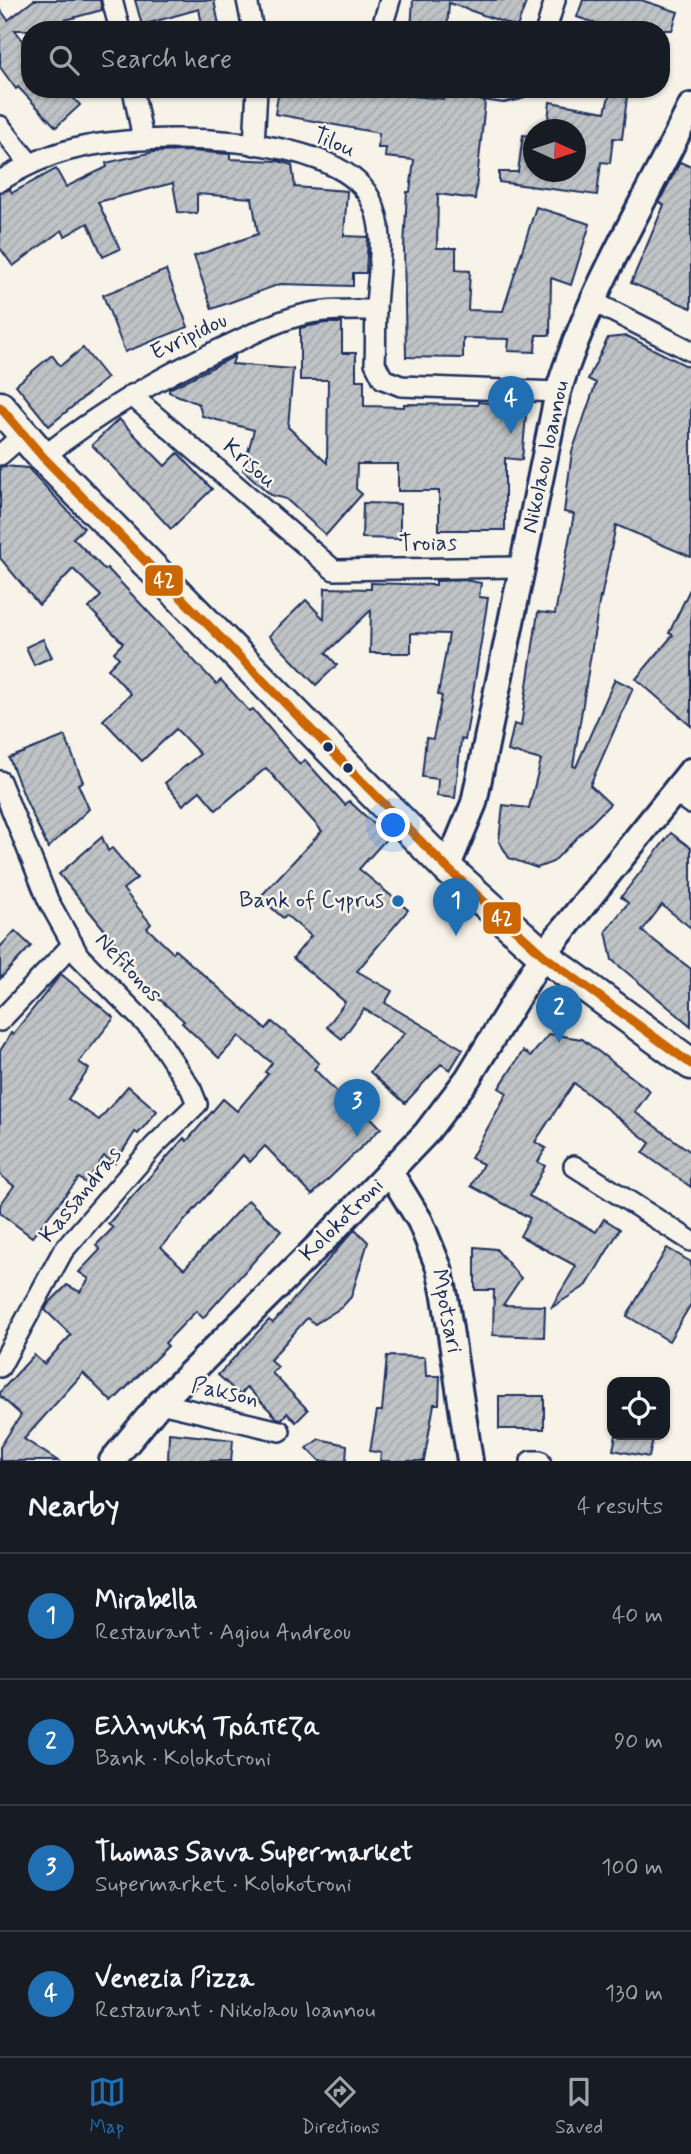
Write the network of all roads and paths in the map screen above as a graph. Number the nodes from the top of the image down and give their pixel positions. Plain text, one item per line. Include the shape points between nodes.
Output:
1 (112, 0) edge
2 (247, 0) edge
3 (390, 0) edge
4 (555, 0) edge
5 (118, 21) edge
6 (251, 21) edge
7 (384, 21) edge
8 (549, 21) edge
9 (134, 98) edge
10 (257, 98) edge
11 (691, 106) edge
12 (0, 126) edge
13 (143, 139) junction
14 (684, 139) edge
15 (254, 145) junction
16 (30, 164) junction
17 (0, 181) edge
18 (592, 301) junction
19 (376, 310) junction
20 (691, 351) edge
21 (558, 391) junction
22 (131, 396) junction
23 (0, 407) edge
24 (23, 435) junction
25 (0, 455) edge
26 (43, 457) junction
27 (522, 567) junction
28 (334, 570) joint
29 (691, 771) edge
30 (0, 781) edge
31 (683, 798) edge
32 (447, 868) junction
33 (72, 944) junction
34 (543, 955) junction
35 (0, 1021) edge
36 (691, 1064) edge
37 (197, 1104) joint
38 (574, 1166) dead end
39 (390, 1172) junction
40 (691, 1241) edge
41 (1, 1360) edge
42 (160, 1403) junction
43 (279, 1431) dead end
44 (111, 1461) edge
45 (470, 1461) edge
46 (531, 1461) edge
47 (540, 1461) edge

1 - 5 street
2 - 6 street
3 - 7 street
4 - 8 street
9 - 13 street
10 - 15 street
11 - 14 street, Nikolaou Ioannou
12 - 16 street
13 - 15 street, Tilou
13 - 16 street, Tilou via 76,148
14 - 18 street, Nikolaou Ioannou
15 - 19 street, Tilou via 325,162 344,170 364,188 379,227
16 - 17 street, Tilou
18 - 20 street
18 - 21 street, Nikolaou Ioannou
19 - 21 street, Tilou via 375,363 391,384
19 - 22 street, Evripidou via 323,311 286,320 167,374
21 - 27 street, Nikolaou Ioannou
22 - 26 street, Evripidou
22 - 28 street, Krisou
23 - 24 main road
24 - 25 street
24 - 26 main road
26 - 32 main road
27 - 28 street, Troias
27 - 32 street, Nikolaou Ioannou via 474,803
29 - 31 street, Kolokotroni
30 - 33 street, Neftonos via 48,900
31 - 34 street, Kolokotroni
32 - 34 main road
33 - 35 street
33 - 37 street, Neftonos via 79,957 152,1030
34 - 36 main road
34 - 39 street, Kolokotroni via 468,1078
37 - 41 street, Kassandras via 154,1146 64,1251
38 - 40 street
39 - 42 street, Kolokotroni
39 - 45 street, Mpotsari via 421,1221 439,1268
42 - 43 street, Pakson
42 - 44 street, Kolokotroni
46 - 47 street

